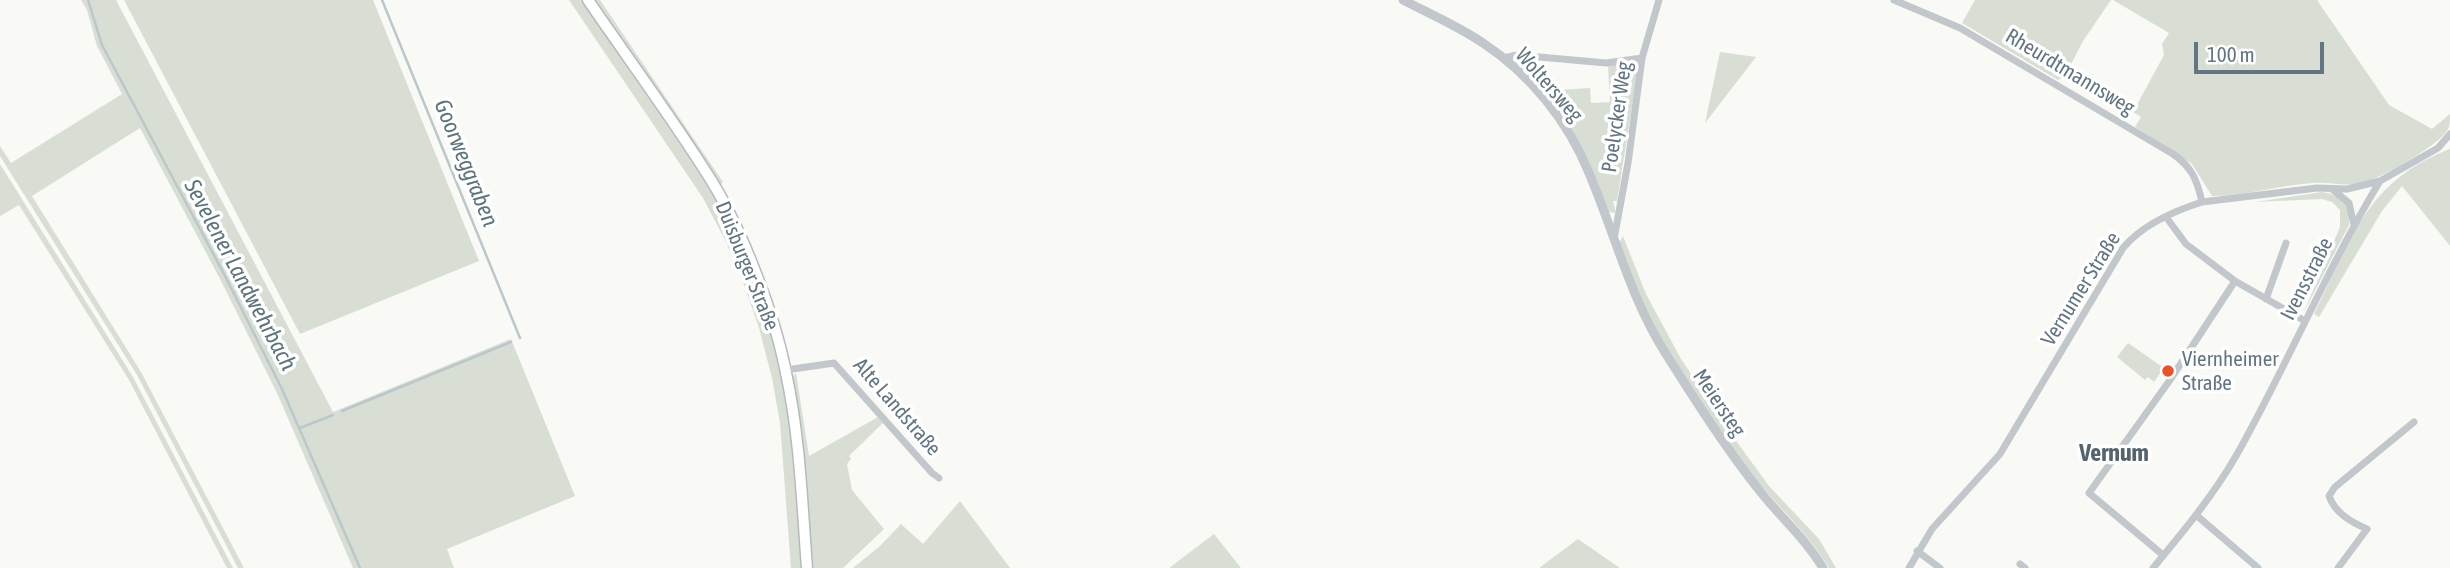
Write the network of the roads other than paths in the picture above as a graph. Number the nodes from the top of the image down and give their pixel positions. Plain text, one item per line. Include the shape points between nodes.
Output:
1 (588, 0) edge
2 (1403, 0) edge
3 (1659, 0) edge
4 (1894, 0) edge
5 (1503, 58) junction
6 (1642, 58) junction
7 (2450, 134) edge
8 (2380, 181) junction
9 (2331, 188) junction
10 (2202, 202) junction
11 (2166, 217) junction
12 (2354, 226) junction
13 (1614, 239) junction
14 (2286, 243) dead end
15 (2235, 281) junction
16 (2266, 299) junction
17 (2305, 321) junction
18 (786, 370) junction
19 (2414, 422) dead end
20 (939, 478) dead end
21 (2196, 515) junction
22 (1917, 551) junction
23 (2163, 555) junction
24 (807, 568) edge
25 (1823, 568) edge
26 (1909, 568) edge
27 (1940, 568) edge
28 (2153, 568) edge
29 (2259, 568) edge
30 (2338, 568) edge

1 - 18 main road, Duisburger Straße via 712,182 770,313
2 - 5 street, Woltersweg
3 - 6 street, Poelycker Weg
4 - 10 street, Rheurdtmannsweg via 1960,28 2185,162 2194,174
5 - 6 street via 1517,55 1606,63
5 - 13 street, Woltersweg via 1556,113 1572,139
6 - 13 street, Poelycker Weg
7 - 8 street, Vernumer Straße via 2438,148
8 - 9 street, Vernumer Straße
8 - 12 street, Ivensstraße
9 - 10 street, Vernumer Straße
9 - 12 street via 2349,203
10 - 11 street, Vernumer Straße
11 - 15 street via 2186,244
11 - 22 street, Vernumer Straße via 2137,233 2123,248 2000,454
12 - 17 street, Ivensstraße
13 - 25 street, Meiersteg via 1631,288 1665,353 1742,467
14 - 16 street
15 - 16 street
15 - 23 street via 2089,493
16 - 17 street
17 - 21 street, Ivensstraße via 2234,459
18 - 20 street, Alte Landstraße via 834,363
18 - 24 main road, Duisburger Straße
19 - 30 street via 2329,496 2350,522 2367,529
21 - 23 street, Ivensstraße
21 - 29 street
22 - 26 street, Vernumer Straße
22 - 27 street
23 - 28 street, Ivensstraße

